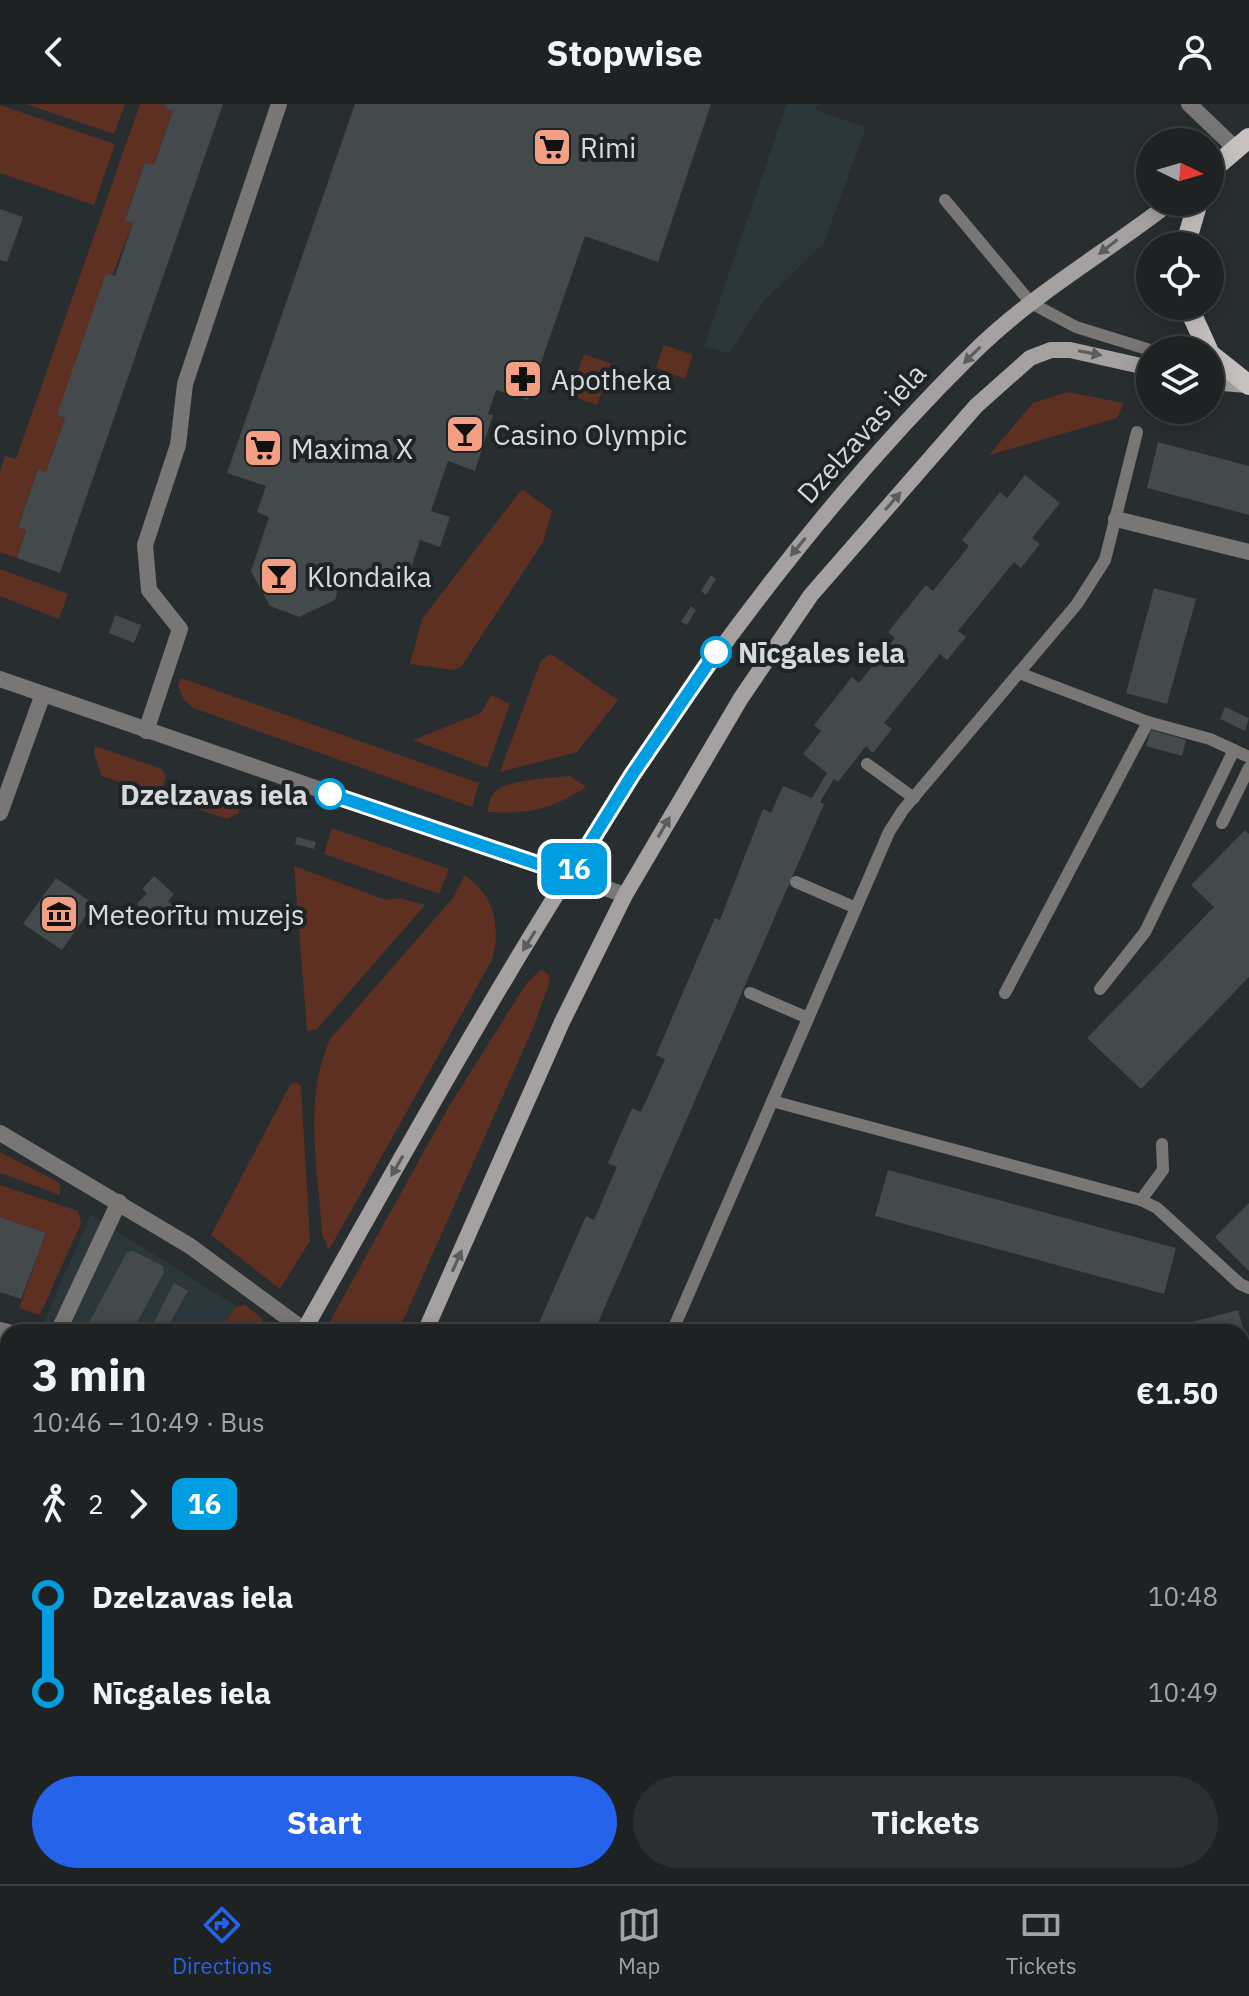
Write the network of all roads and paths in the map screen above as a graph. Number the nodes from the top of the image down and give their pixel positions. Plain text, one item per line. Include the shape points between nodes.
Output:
1 (279, 104) edge
2 (1189, 104) edge
3 (1242, 144) edge
4 (1224, 159) edge
5 (945, 200) dead end
6 (1152, 216) edge
7 (1031, 303) junction
8 (1136, 346) edge
9 (1136, 365) edge
10 (1224, 365) edge
11 (1224, 377) edge
12 (1224, 383) edge
13 (1248, 385) edge
14 (1137, 432) dead end
15 (1116, 519) junction
16 (1249, 552) edge
17 (1019, 673) junction
18 (0, 679) edge
19 (43, 694) junction
20 (1148, 722) junction
21 (146, 731) junction
22 (1234, 750) junction
23 (1249, 757) edge
24 (867, 764) dead end
25 (1249, 768) edge
26 (914, 798) junction
27 (0, 813) edge
28 (1222, 823) dead end
29 (570, 875) junction
30 (796, 882) dead end
31 (625, 895) junction
32 (856, 908) junction
33 (1100, 989) dead end
34 (750, 993) dead end
35 (1005, 993) dead end
36 (808, 1018) junction
37 (772, 1101) junction
38 (0, 1133) edge
39 (1162, 1144) dead end
40 (1141, 1200) junction
41 (119, 1202) junction
42 (1249, 1288) edge
43 (62, 1324) edge
44 (295, 1324) edge
45 (308, 1324) edge
46 (429, 1324) edge
47 (675, 1324) edge

1 - 21 street via 185,384 178,445 145,545 149,590 180,629
2 - 3 street
3 - 4 main road
5 - 7 lane
6 -> 7 main road, Dzelzavas iela
7 - 8 lane via 1076,327
7 -> 29 main road, Dzelzavas iela via 977,349 852,481 770,582 632,775
31 -> 9 main road via 741,698 811,595 976,406 1030,358 1051,350
10 - 13 main road
11 - 13 lane
12 - 13 main road
14 - 15 lane
15 - 16 street
15 - 17 lane via 1105,560 1077,604
17 - 20 lane
17 - 26 lane
18 - 19 street
19 - 21 street
19 - 27 street
20 - 22 lane
20 - 35 lane
21 - 29 street
22 - 23 lane
22 - 33 lane via 1145,932
24 - 26 lane
25 - 28 lane
26 - 32 lane via 889,832
29 - 31 street
29 -> 45 main road, Dzelzavas iela via 449,1074
30 - 32 lane
46 -> 31 main road via 562,1022
32 - 36 lane
34 - 36 lane
36 - 37 lane
37 - 40 lane
37 - 47 lane
38 - 41 street
39 - 40 lane via 1163,1170
40 - 42 lane
41 - 43 street
41 - 44 street via 190,1246

